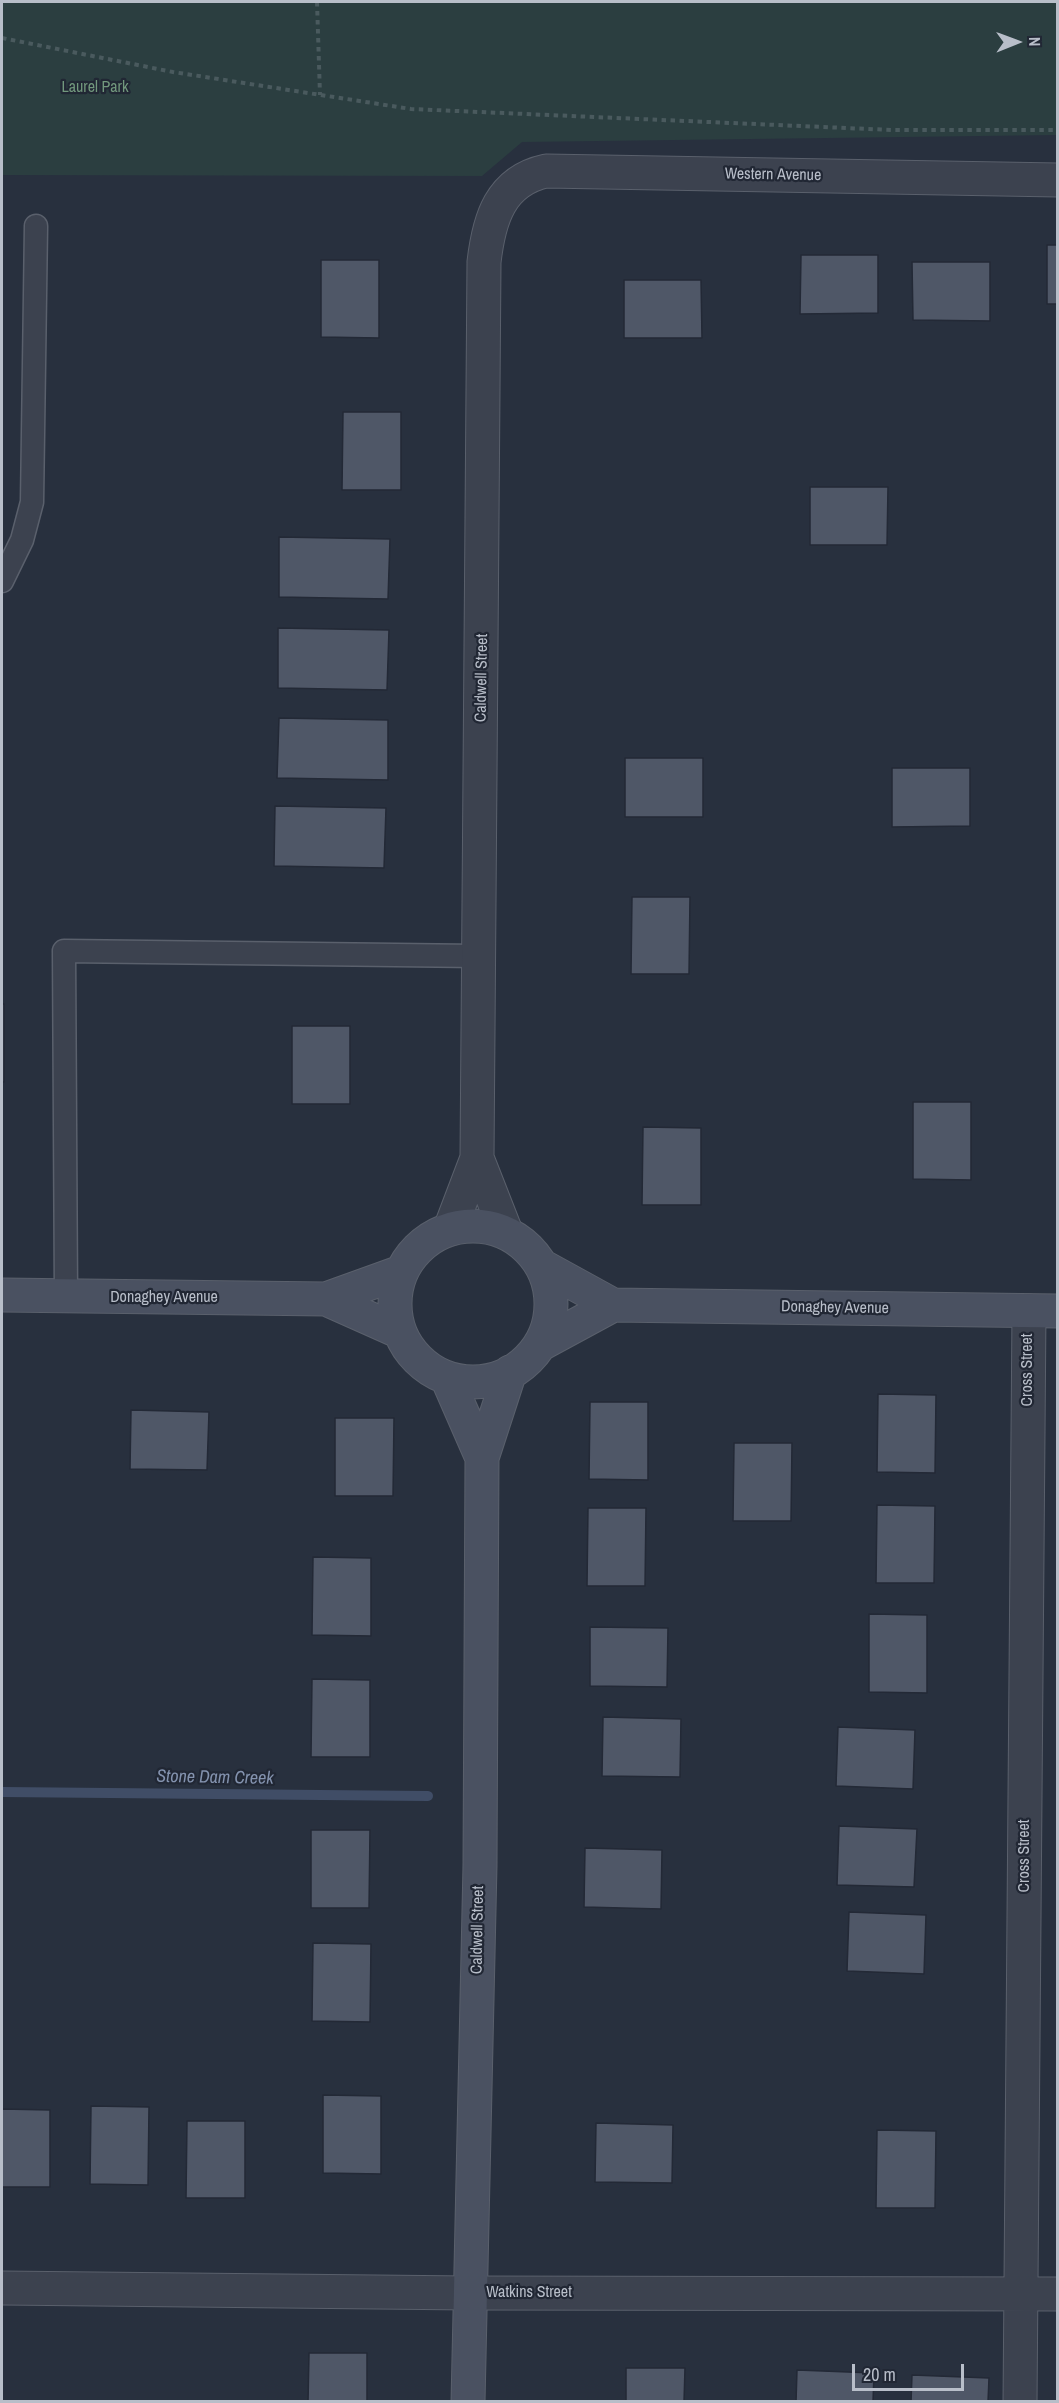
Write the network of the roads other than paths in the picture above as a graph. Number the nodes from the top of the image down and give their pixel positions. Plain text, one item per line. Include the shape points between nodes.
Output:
1 (1058, 180) edge
2 (500, 201) joint
3 (36, 226) dead end
4 (2, 581) edge
5 (478, 956) junction
6 (477, 1158) junction
7 (450, 1229) junction
8 (506, 1232) junction
9 (542, 1266) junction
10 (400, 1272) junction
11 (2, 1295) edge
12 (66, 1297) junction
13 (326, 1299) junction
14 (613, 1305) junction
15 (1043, 1311) edge
16 (400, 1332) junction
17 (541, 1344) junction
18 (510, 1372) junction
19 (447, 1378) junction
20 (482, 1458) junction
21 (2, 2288) edge
22 (469, 2293) junction
23 (1021, 2293) junction
24 (1058, 2294) edge
25 (468, 2402) edge
26 (1020, 2402) edge

1 - 2 street, Western Avenue via 546,171 518,182
2 - 5 street, Caldwell Street via 486,238 484,262
3 - 4 lane via 32,502 22,540
5 - 6 street, Caldwell Street
5 - 12 lane via 64,951
6 - 7 street, Caldwell Street
6 - 8 street, Caldwell Street
7 - 8 main road via 482,1225
7 - 10 main road via 434,1235 414,1251
8 - 9 main road via 526,1245
9 - 14 main road, Donaghey Avenue
9 - 17 main road via 551,1292 550,1319
10 - 13 main road, Donaghey Avenue
10 - 16 main road via 394,1296
11 - 12 main road, Donaghey Avenue
12 - 13 main road, Donaghey Avenue
13 - 16 main road, Donaghey Avenue
14 - 15 main road, Donaghey Avenue
14 - 17 main road, Donaghey Avenue
15 - 23 street, Cross Street
16 - 19 main road via 405,1345 423,1365
17 - 18 main road via 523,1365
18 - 19 main road via 473,1383
18 - 20 main road, Caldwell Street
19 - 20 main road, Caldwell Street
20 - 22 main road, Caldwell Street via 480,1865
21 - 22 street, Watkins Street
22 - 23 street, Watkins Street
22 - 25 main road, Caldwell Street
23 - 24 street, Watkins Street
23 - 26 street, Cross Street

